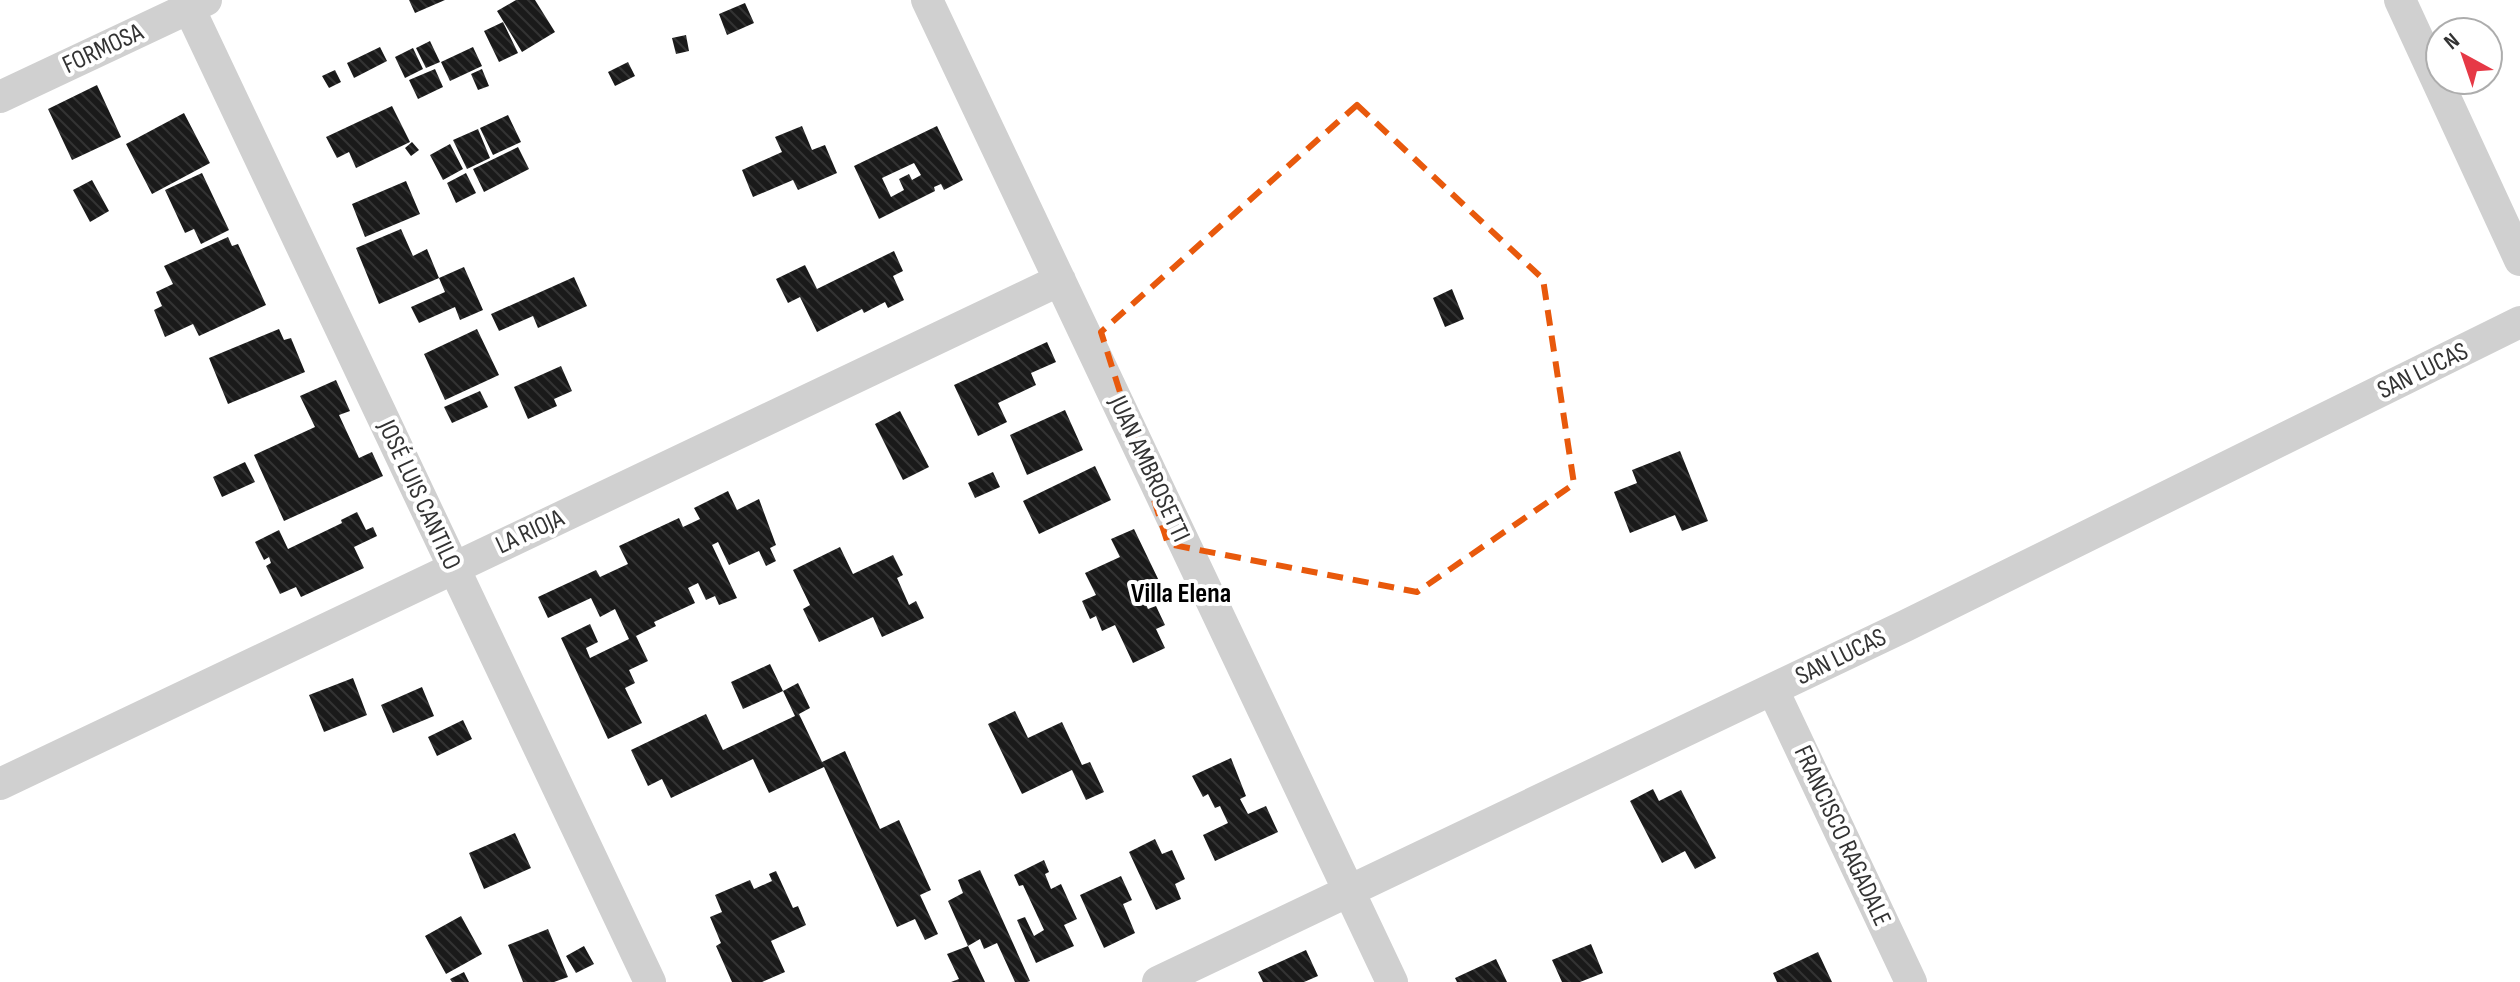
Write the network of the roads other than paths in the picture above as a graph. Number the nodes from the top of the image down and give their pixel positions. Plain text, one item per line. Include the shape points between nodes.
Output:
1 (927, 0) edge
2 (2400, 0) edge
3 (197, 4) edge
4 (0, 97) edge
5 (2520, 260) edge
6 (1060, 280) junction
7 (2520, 322) edge
8 (454, 568) junction
9 (1773, 690) junction
10 (0, 784) edge
11 (1349, 891) junction
12 (650, 982) edge
13 (1158, 982) edge
14 (1392, 982) edge
15 (1911, 982) edge

1 - 6 street, JUAN AMBROSETTI
2 - 5 street
3 - 4 street, FORMOSA
3 - 8 street, JOSÉ LUIS CANTILO
6 - 8 street, LA RIOJA
6 - 11 street, JUAN AMBROSETTI
7 - 9 street, SAN LUCAS
8 - 10 street, LA RIOJA
8 - 12 street, JOSÉ LUIS CANTILO
9 - 11 street, SAN LUCAS
9 - 15 street, FRANCISCO RAGADALE
11 - 13 street, SAN LUCAS
11 - 14 street, JUAN AMBROSETTI

